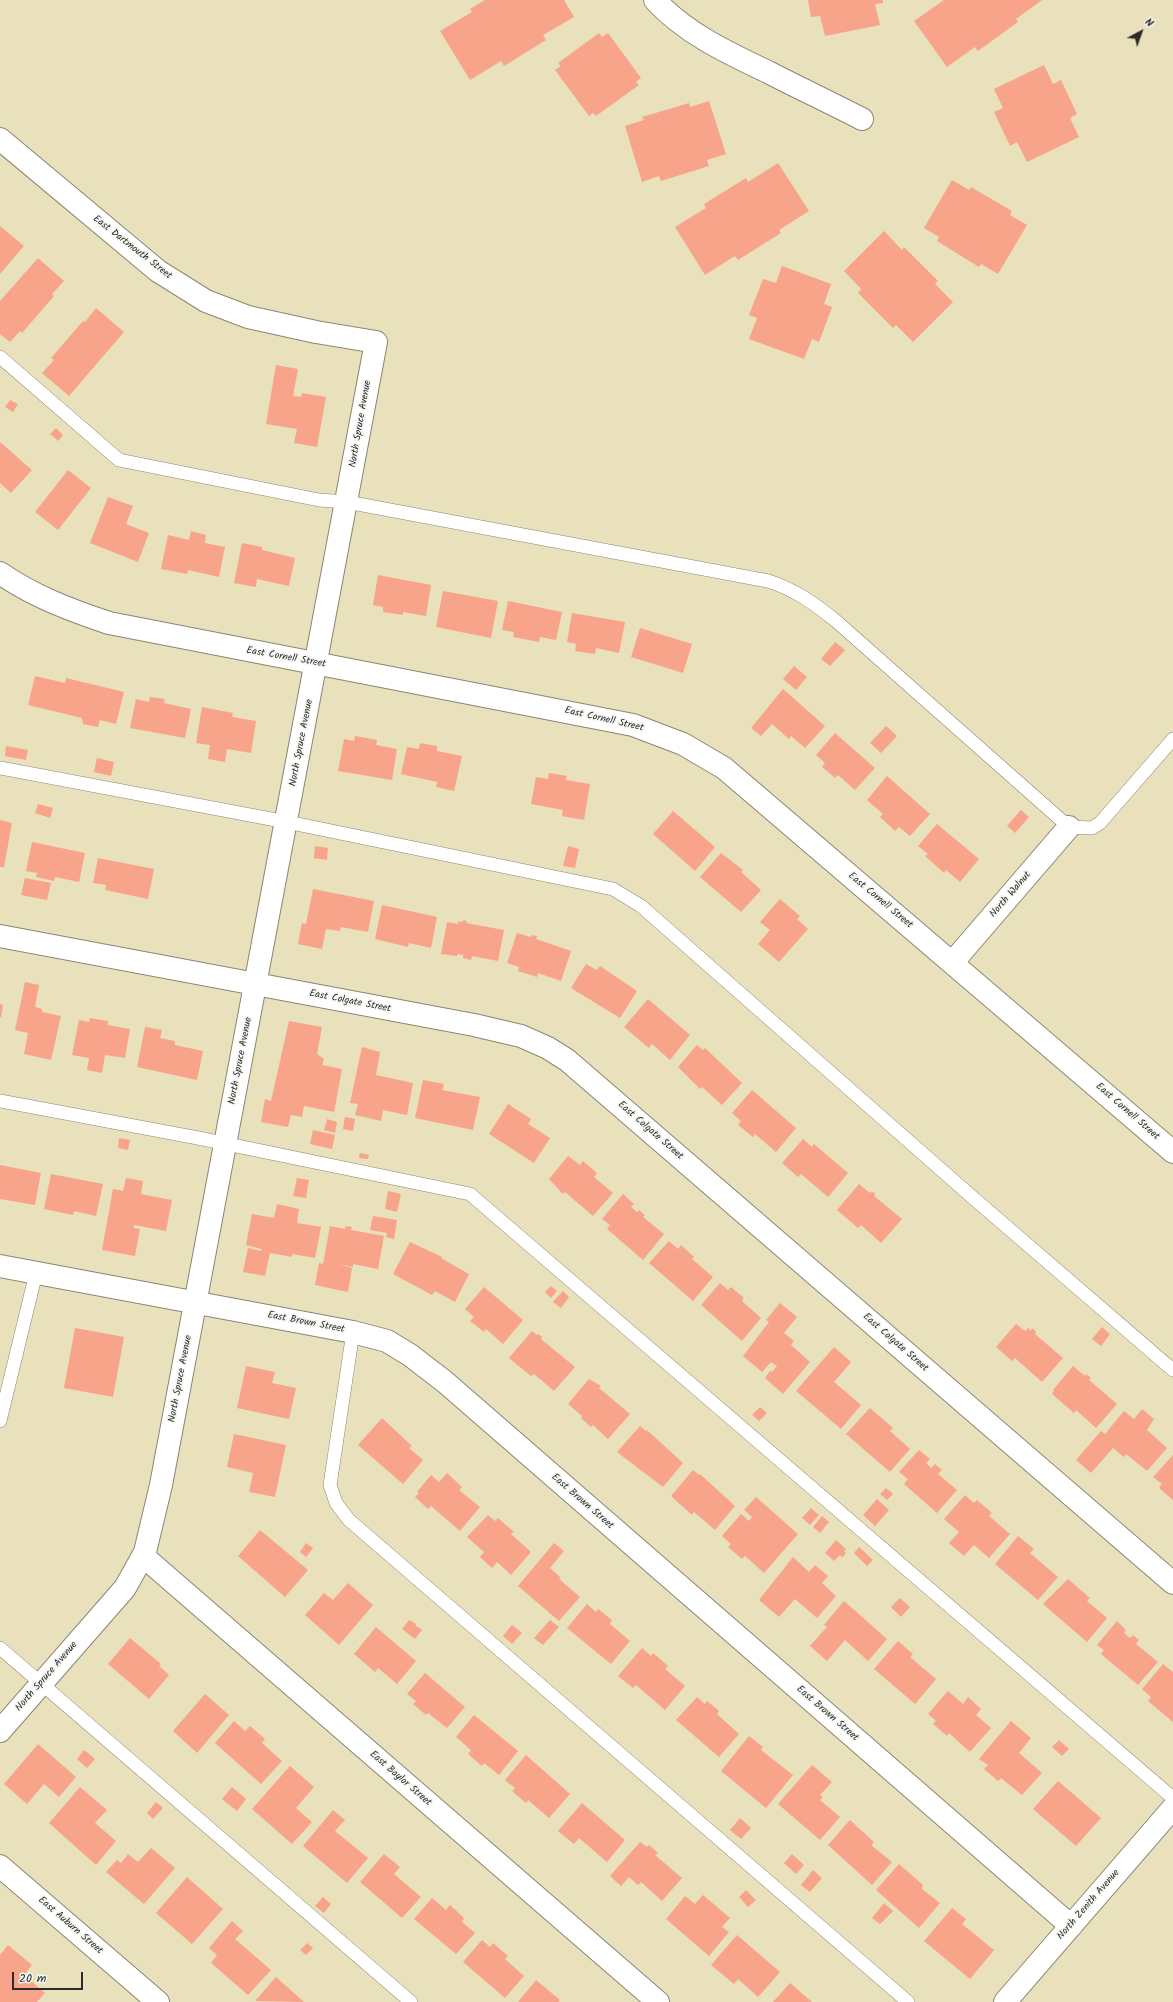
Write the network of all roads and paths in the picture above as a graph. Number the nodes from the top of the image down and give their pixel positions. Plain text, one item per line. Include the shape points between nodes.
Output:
1 (655, 0) edge
2 (862, 119) dead end
3 (0, 139) edge
4 (376, 342) joint
5 (0, 357) edge
6 (347, 502) junction
7 (0, 573) edge
8 (317, 664) junction
9 (1173, 739) edge
10 (0, 768) edge
11 (287, 822) junction
12 (1069, 827) junction
13 (0, 936) edge
14 (952, 963) junction
15 (256, 984) junction
16 (0, 1101) edge
17 (226, 1144) junction
18 (1173, 1152) edge
19 (0, 1266) edge
20 (36, 1273) junction
21 (195, 1303) junction
22 (353, 1332) junction
23 (1173, 1370) edge
24 (0, 1420) edge
25 (143, 1556) junction
26 (1173, 1583) edge
27 (0, 1648) edge
28 (41, 1683) junction
29 (0, 1731) edge
30 (1173, 1798) edge
31 (1173, 1808) edge
32 (0, 1866) edge
33 (1071, 1926) junction
34 (158, 2002) edge
35 (411, 2002) edge
36 (658, 2002) edge
37 (908, 2002) edge
38 (1005, 2002) edge

1 - 2 street via 664,10 698,35
3 - 4 street, East Dartmouth Street via 158,270 206,301 248,316 316,332
4 - 6 street, North Spruce Avenue
5 - 6 lane via 119,460 319,500
6 - 8 street, North Spruce Avenue
6 - 12 lane via 785,586 836,621
7 - 8 street, East Cornell Street via 34,594 67,609 109,623
8 - 11 street, North Spruce Avenue
8 - 14 street, East Cornell Street via 633,725 683,744 724,768
9 - 12 lane via 1100,823 1092,828
10 - 11 lane
11 - 15 street, North Spruce Avenue
11 - 23 lane via 613,889 641,906
12 - 14 street, North Walnut
13 - 15 street, East Colgate Street
14 - 18 street, East Cornell Street
15 - 17 street, North Spruce Avenue
15 - 26 street, East Colgate Street via 521,1036 567,1060
16 - 17 lane
17 - 21 street, North Spruce Avenue
17 - 30 lane via 470,1194
19 - 20 street, East Brown Street
20 - 21 street, East Brown Street
20 - 24 lane
21 - 22 street, East Brown Street
21 - 25 street, North Spruce Avenue via 161,1485
22 - 33 street, East Brown Street via 387,1341 410,1354 445,1382
22 - 37 lane via 330,1485 336,1503 349,1520
25 - 28 street, North Spruce Avenue via 125,1588
25 - 36 street, East Baylor Street
27 - 28 lane
28 - 29 street, North Spruce Avenue
28 - 35 lane
31 - 33 street, North Zenith Avenue
32 - 34 street, East Auburn Street
33 - 38 street, North Zenith Avenue

